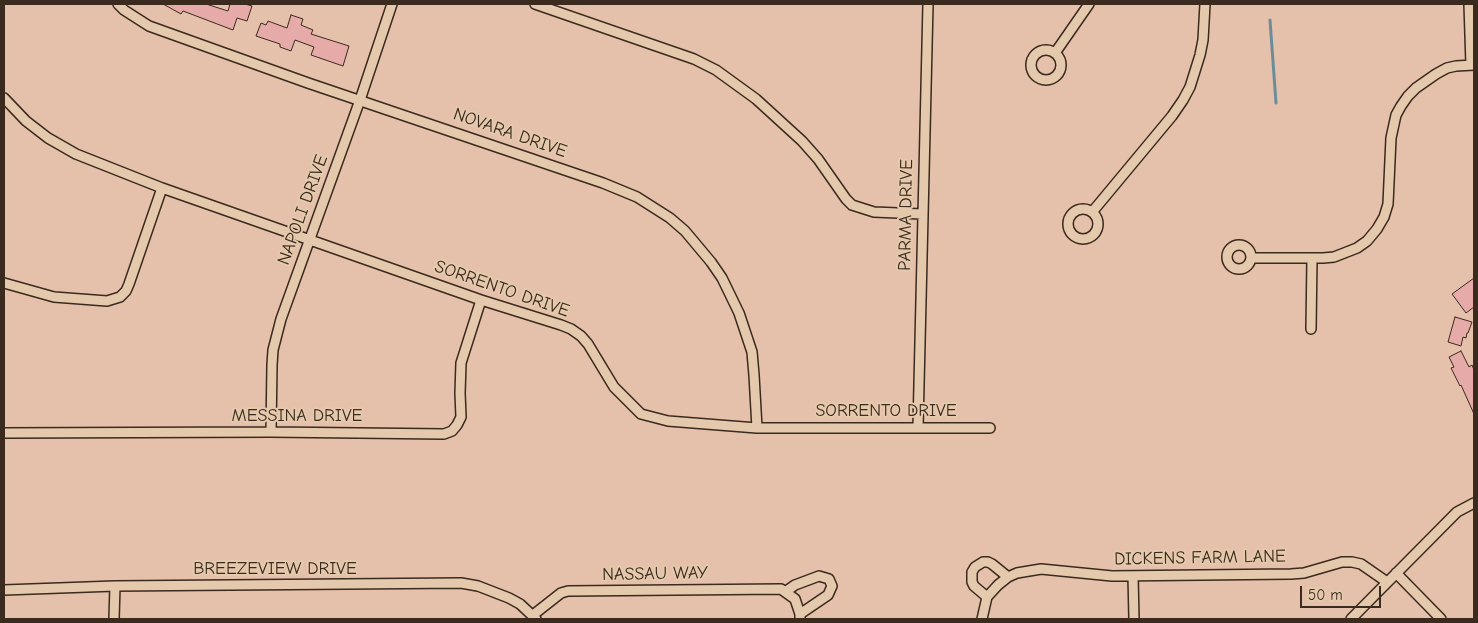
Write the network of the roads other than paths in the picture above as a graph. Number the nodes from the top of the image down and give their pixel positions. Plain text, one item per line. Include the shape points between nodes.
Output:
1 (118, 4) edge
2 (392, 4) edge
3 (535, 4) edge
4 (928, 4) edge
5 (1089, 4) edge
6 (1205, 4) edge
7 (1469, 4) edge
8 (1055, 53) dead end
9 (1473, 66) edge
10 (4, 98) edge
11 (360, 100) junction
12 (162, 188) junction
13 (1093, 211) dead end
14 (922, 214) junction
15 (309, 240) junction
16 (1251, 258) dead end
17 (1312, 258) junction
18 (4, 282) edge
19 (481, 300) junction
20 (1311, 329) dead end
21 (918, 427) junction
22 (757, 428) junction
23 (990, 428) dead end
24 (271, 432) junction
25 (4, 434) edge
26 (1474, 503) edge
27 (1396, 573) junction
28 (1133, 576) junction
29 (1008, 577) junction
30 (1387, 582) junction
31 (115, 586) junction
32 (4, 590) edge
33 (784, 592) junction
34 (987, 597) junction
35 (535, 617) edge
36 (800, 617) edge
37 (114, 619) edge
38 (982, 619) edge
39 (1134, 619) edge
40 (1351, 619) edge
41 (1441, 619) edge

1 - 11 street, NOVARA DRIVE via 149,26
2 - 11 street, NAPOLI DRIVE
3 - 14 street via 694,59 716,70 756,99 802,141 852,205 874,212
4 - 14 street, PARMA DRIVE
5 - 8 street
6 - 13 street via 1200,55 1183,100
7 - 9 street
9 - 17 street via 1446,68 1416,88 1401,106 1391,138 1388,204 1384,217 1367,241 1334,257
10 - 12 street, SORRENTO DRIVE via 48,138 76,154
11 - 15 street, NAPOLI DRIVE
11 - 22 street, NOVARA DRIVE via 603,183 637,197 670,218 711,262 739,313 752,352
12 - 15 street, SORRENTO DRIVE
12 - 18 street via 126,292 120,297 107,302 54,298
14 - 21 street, PARMA DRIVE
15 - 19 street, SORRENTO DRIVE
15 - 24 street, NAPOLI DRIVE via 273,350
16 - 17 street
17 - 20 street
19 - 22 street, SORRENTO DRIVE via 561,325 576,333 588,344 614,387 642,414 668,421
19 - 24 street, MESSINA DRIVE via 461,363 461,417 452,431 444,434
21 - 22 street, SORRENTO DRIVE
21 - 23 street, SORRENTO DRIVE
24 - 25 street, MESSINA DRIVE
26 - 27 street via 1458,512
27 - 30 street
27 - 41 street
28 - 29 street, DICKENS FARM LANE via 1041,569
28 - 30 street, DICKENS FARM LANE via 1304,573 1352,562 1361,564
28 - 39 street
29 - 34 street, DICKENS FARM LANE
29 - 34 street via 988,562 974,567 972,582
30 - 40 street
31 - 32 street, BREEZEVIEW DRIVE
31 - 35 street, BREEZEVIEW DRIVE via 461,583 509,598
31 - 37 street
33 - 35 street, NASSAU WAY via 781,589 568,591 561,593
33 - 36 street, NASSAU WAY via 795,599
33 - 36 street via 819,576 828,579 832,586 828,595
34 - 38 street

